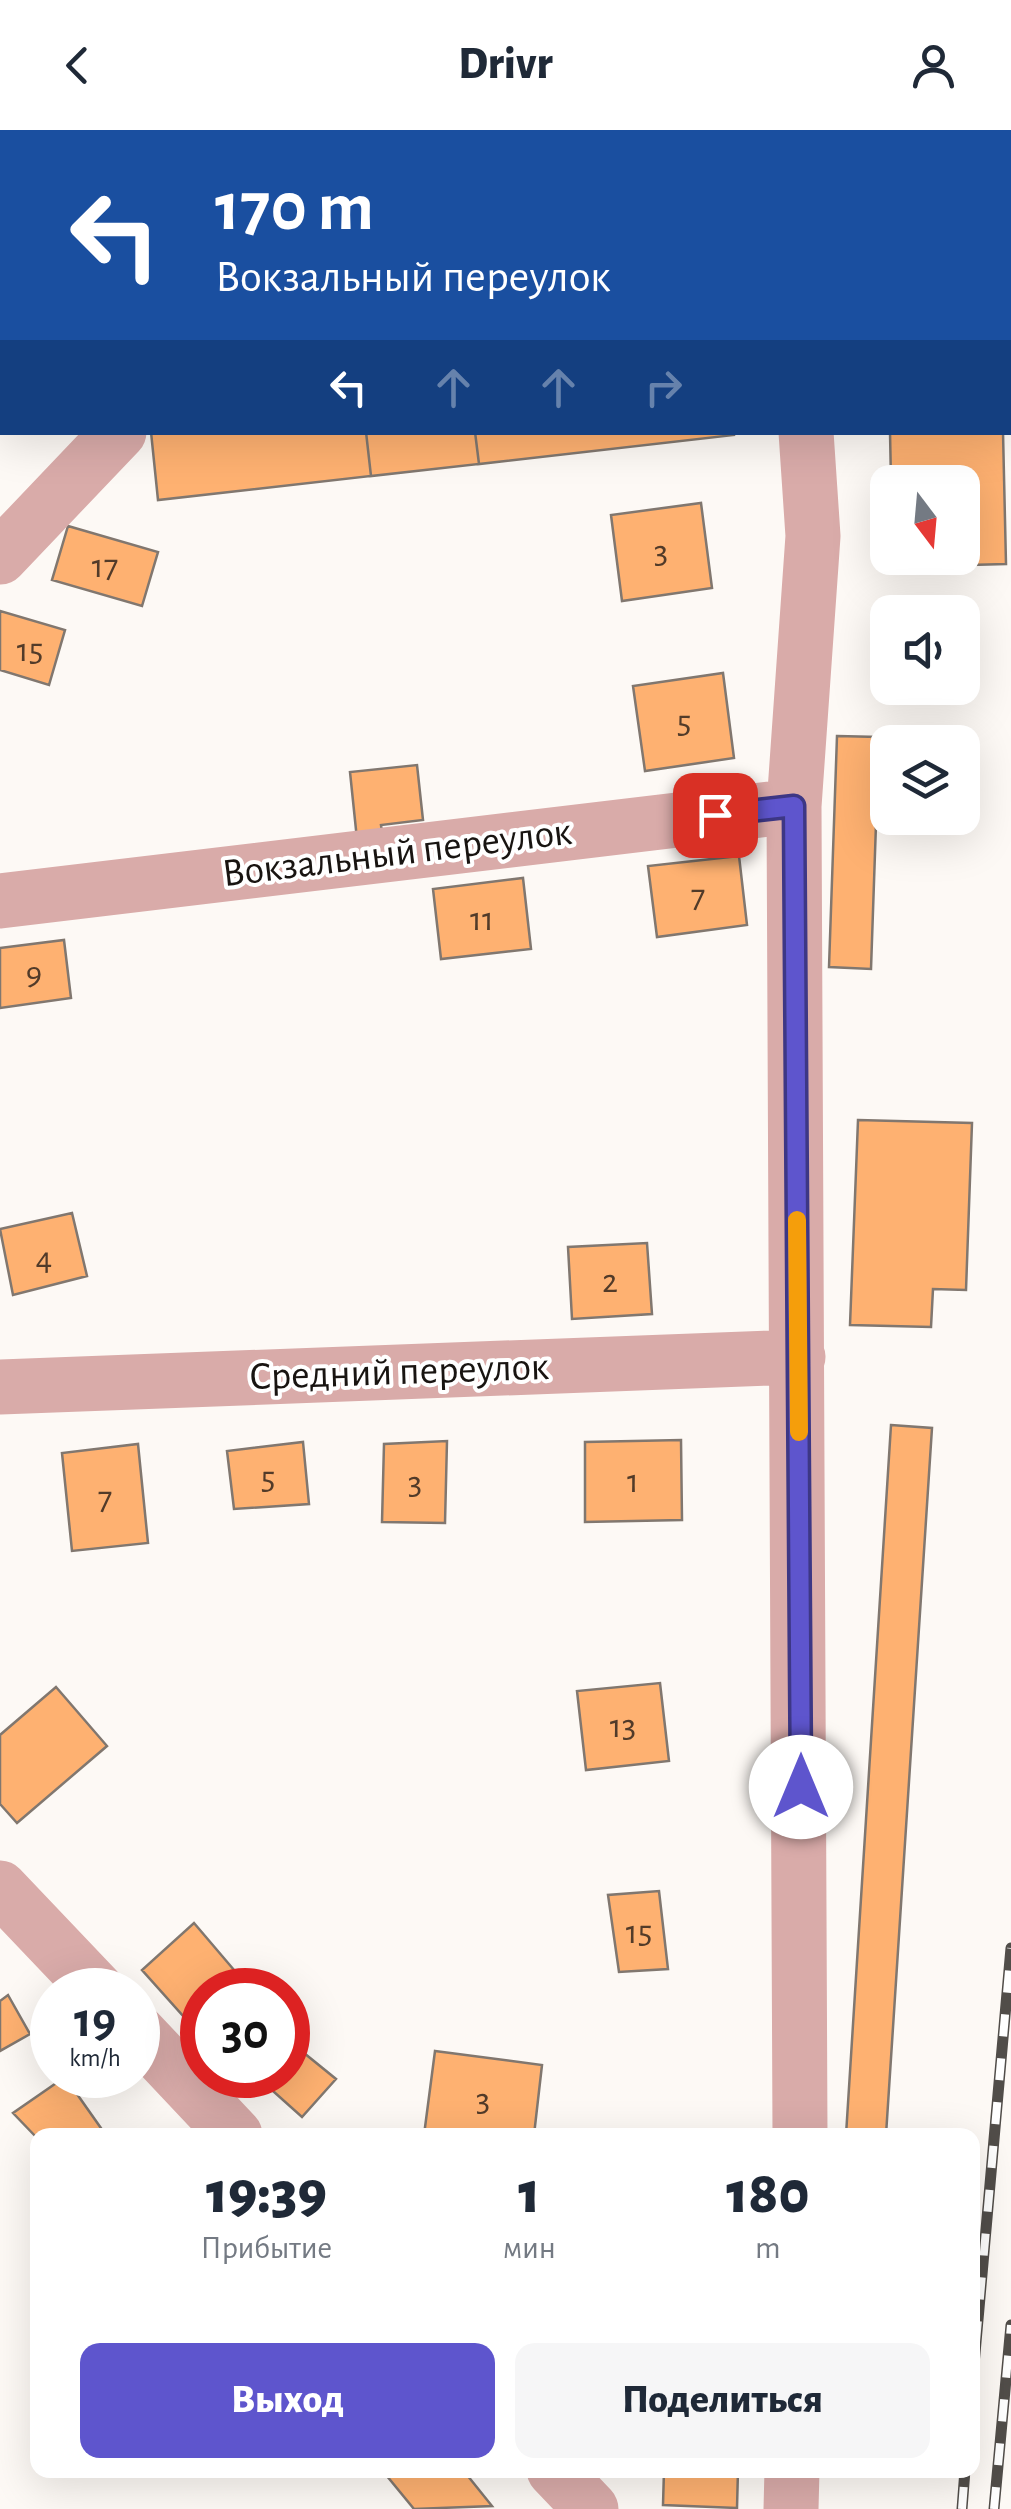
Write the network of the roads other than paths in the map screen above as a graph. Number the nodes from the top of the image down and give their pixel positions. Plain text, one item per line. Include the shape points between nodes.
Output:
1 (116, 435) edge
2 (806, 435) edge
3 (0, 557) edge
4 (794, 806) junction
5 (0, 901) edge
6 (798, 1358) junction
7 (0, 1387) edge
8 (0, 1888) edge
9 (76, 1968) edge
10 (160, 2055) edge
11 (228, 2128) edge
12 (800, 2128) edge
13 (562, 2478) edge
14 (792, 2478) edge
15 (591, 2509) edge
16 (792, 2509) edge

1 - 3 street
2 - 4 street via 813,536
4 - 5 street, Вокзальный переулок
4 - 6 street
6 - 7 street, Средний переулок
6 - 12 street
8 - 9 street
10 - 11 street
13 - 15 street
14 - 16 street

